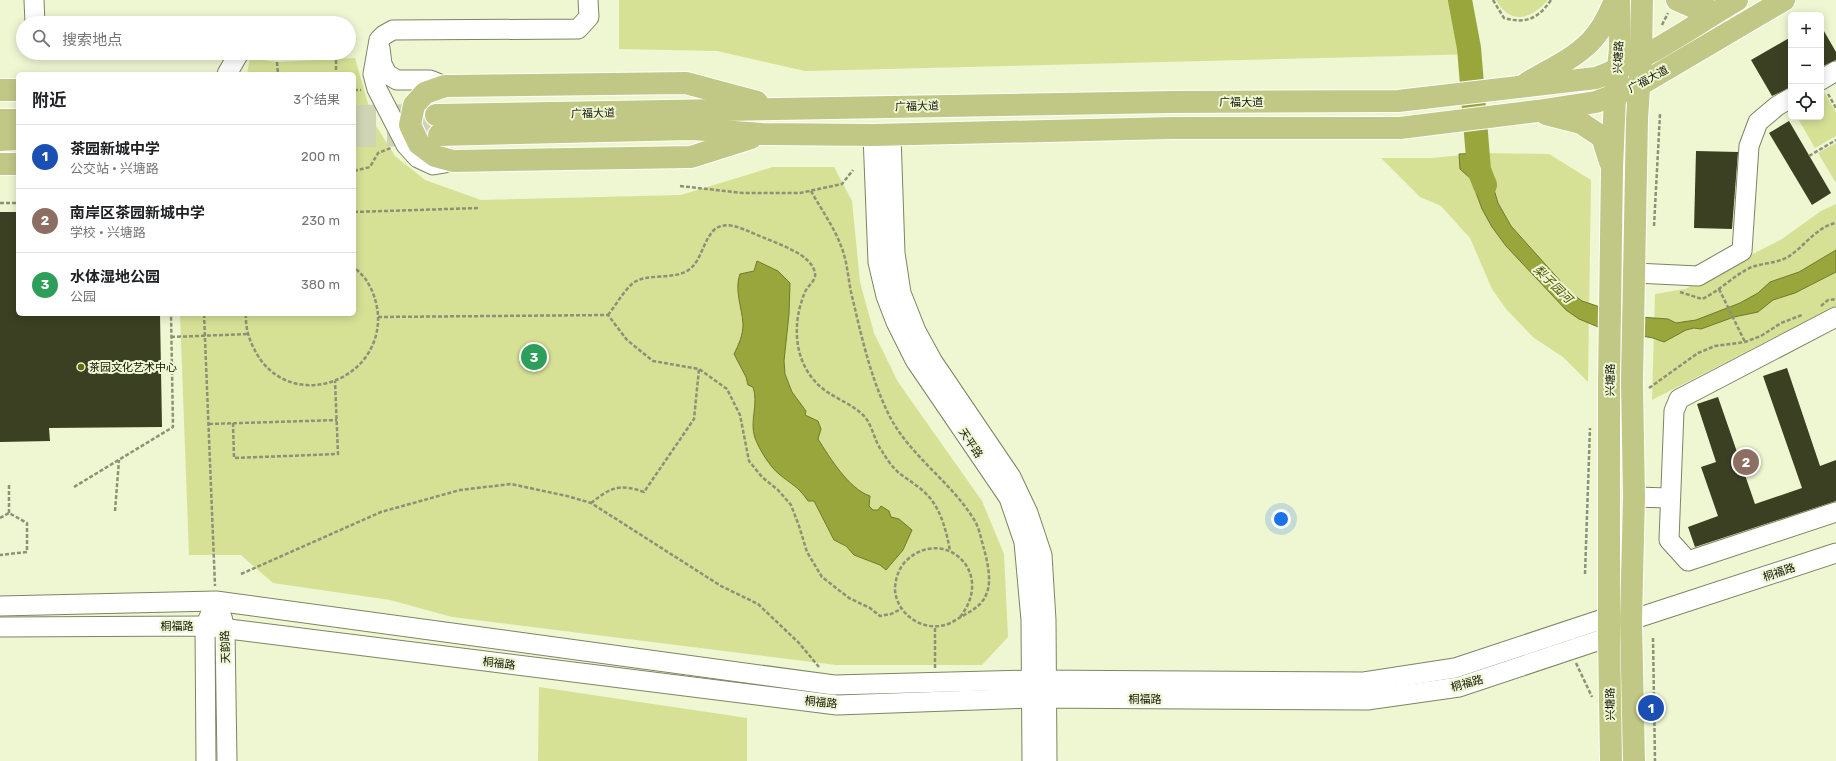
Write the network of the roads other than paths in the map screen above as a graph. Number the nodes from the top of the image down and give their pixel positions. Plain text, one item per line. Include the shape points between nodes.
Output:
1 (34, 0) edge
2 (588, 0) edge
3 (1615, 0) edge
4 (1619, 0) edge
5 (1642, 0) edge
6 (1677, 0) edge
7 (1737, 0) edge
8 (1784, 0) edge
9 (1716, 12) junction
10 (35, 16) edge
11 (379, 40) junction
12 (1641, 58) junction
13 (235, 60) edge
14 (243, 60) edge
15 (1618, 70) junction
16 (1836, 71) edge
17 (228, 72) edge
18 (244, 72) edge
19 (1824, 78) edge
20 (445, 86) junction
21 (1638, 86) junction
22 (1518, 88) junction
23 (0, 90) edge
24 (16, 90) edge
25 (1616, 96) junction
26 (1788, 100) edge
27 (782, 108) junction
28 (1537, 111) junction
29 (0, 120) edge
30 (16, 120) edge
31 (762, 134) junction
32 (882, 135) junction
33 (16, 139) edge
34 (0, 140) edge
35 (453, 161) junction
36 (0, 164) edge
37 (16, 164) edge
38 (1612, 168) junction
39 (1635, 278) junction
40 (1836, 317) edge
41 (1634, 497) junction
42 (1670, 498) junction
43 (1836, 512) edge
44 (1836, 553) edge
45 (216, 601) junction
46 (0, 606) edge
47 (1631, 620) junction
48 (205, 626) junction
49 (0, 627) edge
50 (1609, 627) junction
51 (225, 629) junction
52 (1038, 680) junction
53 (1039, 698) junction
54 (206, 761) edge
55 (227, 761) edge
56 (1032, 761) edge
57 (1047, 761) edge
58 (1611, 761) edge
59 (1634, 761) edge

1 - 10 street
2 - 11 street via 589,17 578,29 393,30
3 - 22 main road via 1607,20 1590,42 1569,58
4 - 15 main road, 兴塘路
5 - 12 main road, 兴塘路
6 - 9 main road
7 - 9 main road, 广福大道
8 - 21 main road, 广福大道
9 - 12 main road, 广福大道
11 - 20 street via 382,64 387,74 397,80 430,80
11 - 35 street via 373,74 377,89 406,145 418,158 433,165
12 - 15 main road, 广福大道
12 - 21 main road, 兴塘路
13 - 17 street
14 - 18 street
15 - 22 main road, 广福大道 via 1596,78
15 - 25 main road, 兴塘路
16 - 19 street
20 - 27 main road via 686,84
20 - 35 main road via 425,93 414,105 410,125 418,144 435,156
21 - 25 main road, 广福大道
21 - 39 main road, 兴塘路
22 - 27 main road, 广福大道 via 1398,101
23 - 24 main road
25 - 28 main road, 广福大道 via 1586,104
25 - 38 main road, 兴塘路
26 - 39 street via 1758,122 1749,146 1742,251 1698,276
27 - 31 main road, 广福大道 via 438,125 692,129
28 - 32 main road, 广福大道 via 1400,128 1172,128
28 - 38 main road via 1581,123 1602,137
29 - 30 main road
31 - 32 main road, 广福大道
31 - 35 main road via 691,157
32 - 52 street, 天平路 via 878,262 886,296 915,360 1009,498 1024,542
33 - 34 main road
36 - 37 main road
38 - 50 main road, 兴塘路
39 - 41 main road, 兴塘路 via 1640,385
40 - 42 street via 1679,399 1674,411
41 - 42 street
41 - 47 main road, 兴塘路
42 - 43 street via 1669,540 1688,561
44 - 47 street, 桐福路
45 - 46 street, 桐福路
45 - 48 street, 天韵路
45 - 51 street, 天韵路
45 - 52 street, 桐福路 via 834,685
47 - 50 street, 桐福路
47 - 59 main road, 兴塘路
48 - 49 street, 桐福路
48 - 51 street, 桐福路
48 - 54 street, 天韵路
50 - 52 street, 桐福路 via 1455,668 1364,682
50 - 53 street, 桐福路 via 1459,687 1367,700
50 - 58 main road, 兴塘路
51 - 53 street, 桐福路 via 837,705
51 - 55 street, 天韵路
52 - 53 street, 天平路
53 - 56 street, 天平路
53 - 57 street, 天平路

